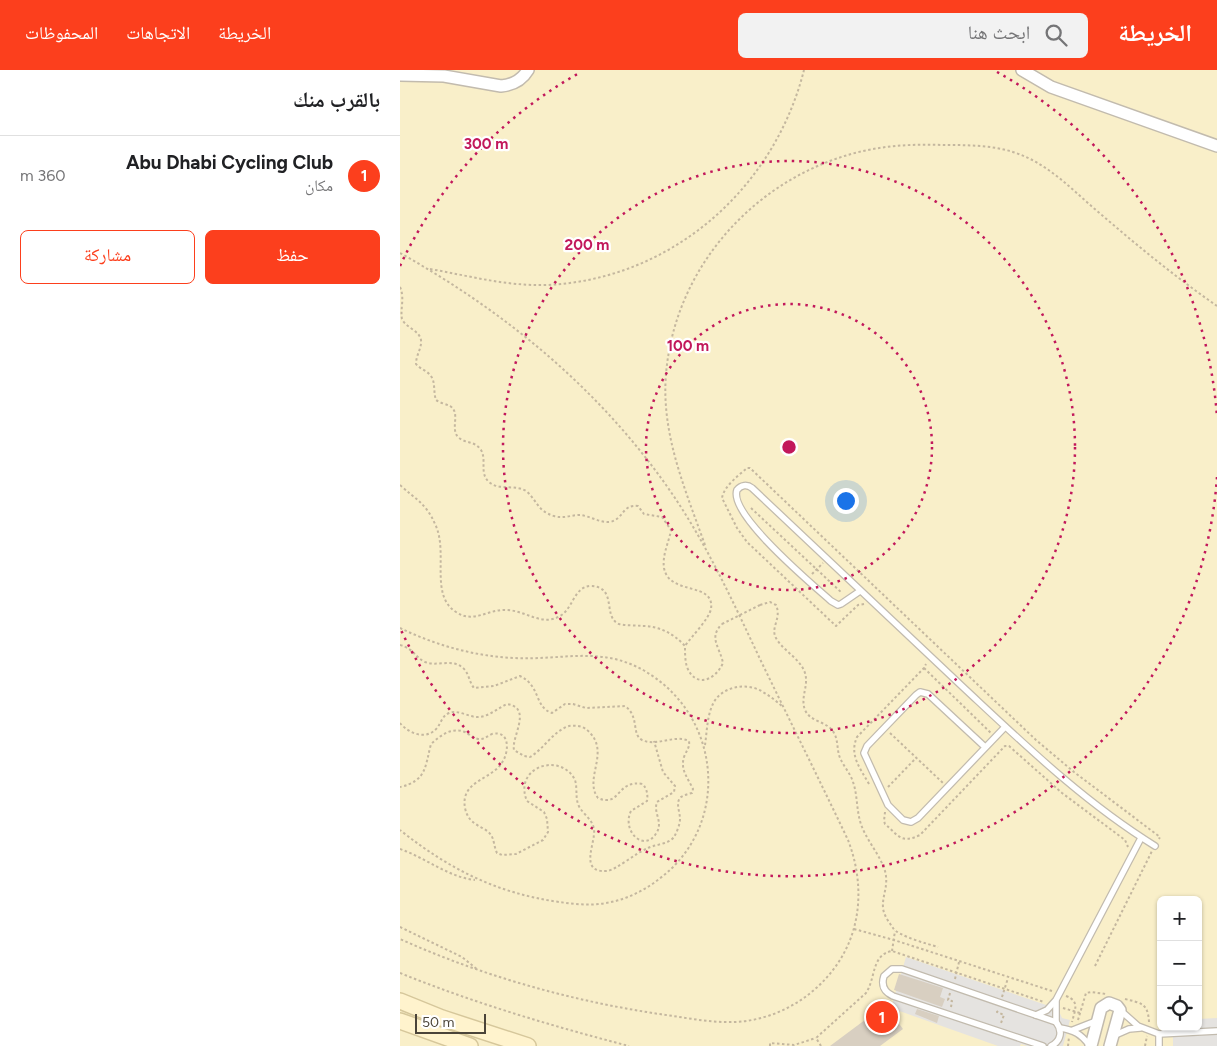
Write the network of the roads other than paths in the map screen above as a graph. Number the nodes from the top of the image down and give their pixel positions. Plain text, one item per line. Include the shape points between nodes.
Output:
1 (528, 70) edge
2 (1022, 70) edge
3 (1032, 70) edge
4 (400, 75) edge
5 (1217, 138) edge
6 (1217, 146) edge
7 (860, 591) junction
8 (1005, 727) junction
9 (985, 747) junction
10 (1141, 838) junction
11 (1155, 846) dead end
12 (1056, 1000) junction
13 (400, 1001) edge
14 (1120, 1010) junction
15 (1036, 1015) junction
16 (400, 1020) edge
17 (1097, 1020) junction
18 (1056, 1022) junction
19 (1060, 1028) junction
20 (1142, 1029) junction
21 (1072, 1030) junction
22 (1217, 1031) edge
23 (1159, 1034) junction
24 (1111, 1041) edge
25 (470, 1046) edge
26 (528, 1046) edge
27 (1043, 1046) edge
28 (1051, 1046) edge
29 (1091, 1046) edge
30 (1159, 1046) edge

1 - 4 street via 514,84 501,86 444,76
2 - 6 street via 1051,87
3 - 5 street via 1056,83
7 - 7 lane via 752,488 739,487 736,500 757,531 834,604 841,604
7 - 8 lane
8 - 9 lane
8 - 10 lane via 1059,775
9 - 9 lane via 911,822 903,820 892,810 864,754 866,748 920,692 926,692
10 - 11 lane
10 - 12 lane
12 - 15 lane via 1047,1010
12 - 18 lane
13 - 26 main road
14 - 17 street via 1106,1004
14 - 20 lane
14 - 24 street
15 - 18 lane
15 - 27 lane via 902,969 889,971 883,979 885,989 892,996
16 - 25 main road
17 - 21 lane
17 - 29 street
18 - 19 lane
19 - 21 lane
19 - 28 lane via 1060,1038
20 - 23 lane
20 - 24 lane via 1129,1029
21 - 29 lane
22 - 23 lane
23 - 30 lane

